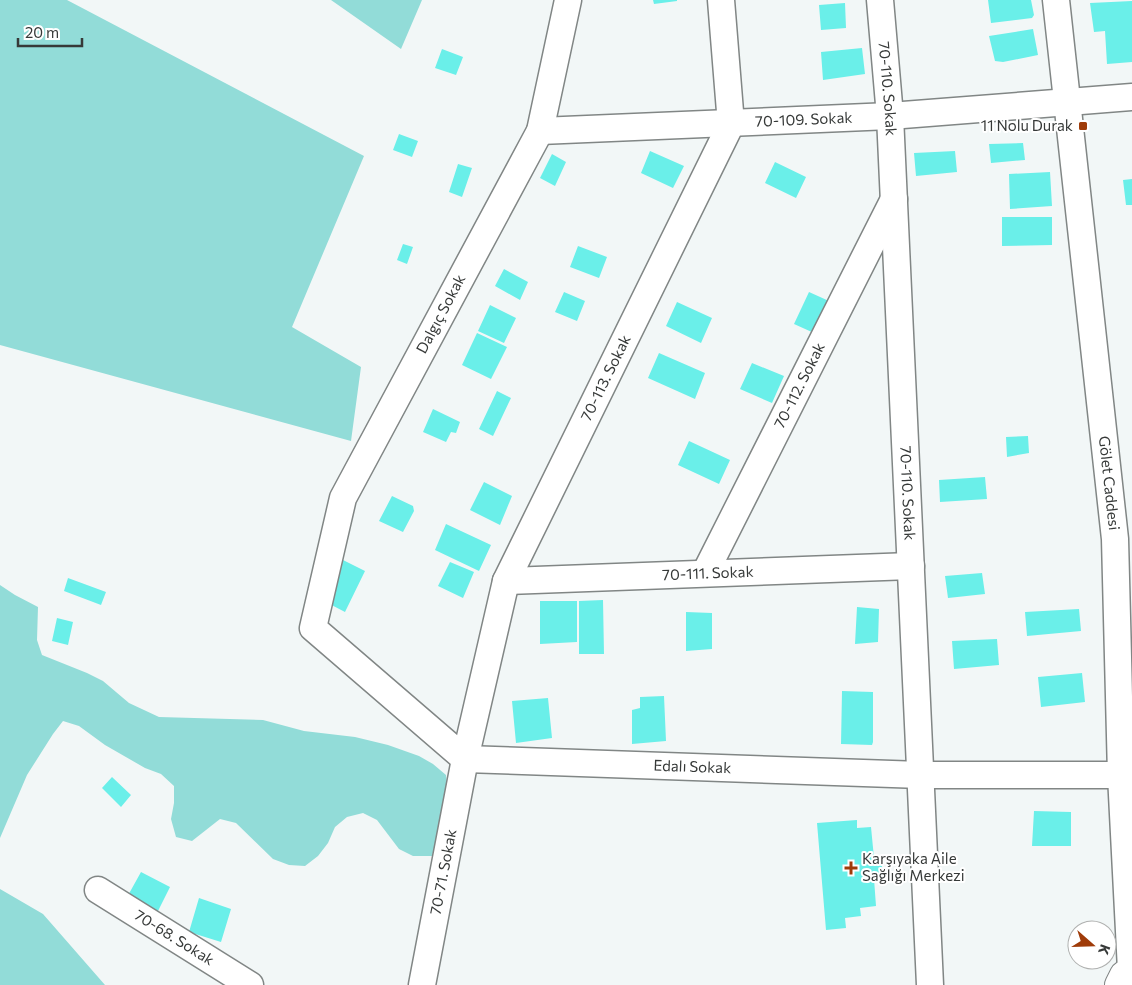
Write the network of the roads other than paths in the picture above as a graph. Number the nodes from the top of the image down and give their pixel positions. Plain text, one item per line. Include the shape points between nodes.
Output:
1 (568, 0) edge
2 (721, 0) edge
3 (880, 0) edge
4 (1056, 0) edge
5 (1132, 97) edge
6 (1067, 101) junction
7 (890, 116) junction
8 (731, 124) junction
9 (540, 131) junction
10 (894, 198) junction
11 (911, 566) junction
12 (705, 573) junction
13 (506, 581) junction
14 (465, 759) junction
15 (922, 775) junction
16 (1127, 775) edge
17 (98, 890) dead end
18 (1132, 970) edge
19 (250, 985) edge
20 (422, 985) edge
21 (930, 985) edge
22 (1120, 985) edge

1 - 9 street, Dalgıç Sokak
2 - 8 street
3 - 7 street, 70-110. Sokak
4 - 6 street, Gölet Caddesi
5 - 6 street, 70-109. Sokak
6 - 7 street, 70-109. Sokak
6 - 16 street, Gölet Caddesi via 1115,539
7 - 8 street, 70-109. Sokak
7 - 10 street, 70-110. Sokak
8 - 9 street, 70-109. Sokak
8 - 13 street, 70-113. Sokak
9 - 14 street, Dalgıç Sokak via 342,498 314,628
10 - 11 street, 70-110. Sokak
10 - 12 street, 70-112. Sokak
11 - 12 street, 70-111. Sokak
11 - 15 street, 70-110. Sokak
12 - 13 street, 70-111. Sokak
13 - 14 street, 70-113. Sokak
14 - 15 street, Edalı Sokak
14 - 20 street, 70-71. Sokak
15 - 16 street, Edalı Sokak
15 - 21 street, 70-110. Sokak
16 - 18 street, Gölet Caddesi
17 - 19 street, 70-68. Sokak
18 - 22 street via 1124,975

